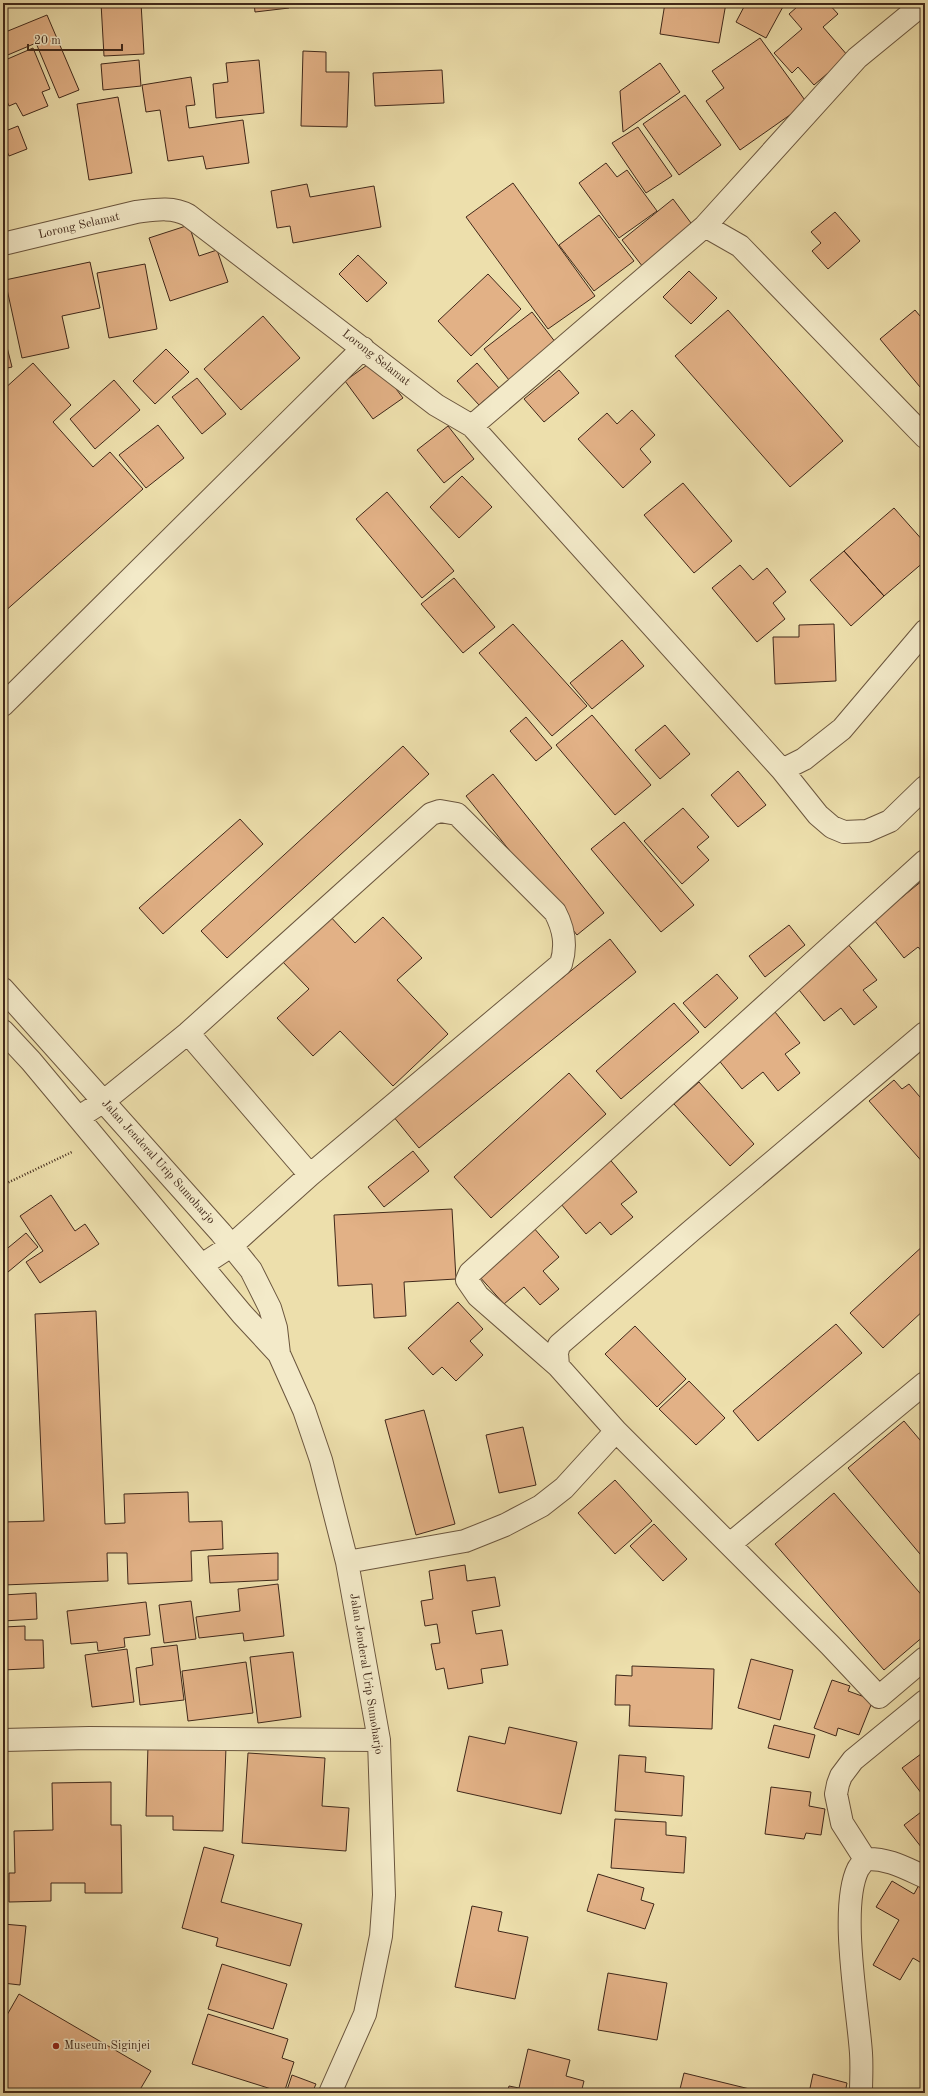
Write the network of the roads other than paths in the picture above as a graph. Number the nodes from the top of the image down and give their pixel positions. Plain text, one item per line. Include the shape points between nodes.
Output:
1 (924, 3) edge
2 (705, 226) junction
3 (3, 244) edge
4 (363, 348) junction
5 (472, 426) junction
6 (925, 438) edge
7 (925, 630) edge
8 (3, 705) edge
9 (782, 770) junction
10 (925, 787) edge
11 (925, 861) edge
12 (3, 989) edge
13 (3, 1031) edge
14 (188, 1033) junction
15 (925, 1033) edge
16 (104, 1101) junction
17 (78, 1117) junction
18 (310, 1175) junction
19 (231, 1246) junction
20 (202, 1265) junction
21 (279, 1354) junction
22 (558, 1366) junction
23 (922, 1392) edge
24 (616, 1431) junction
25 (730, 1544) junction
26 (347, 1562) junction
27 (925, 1658) edge
28 (925, 1701) edge
29 (3, 1740) edge
30 (379, 1740) junction
31 (865, 1859) junction
32 (925, 1877) edge
33 (330, 2093) edge
34 (862, 2093) edge

1 - 2 street via 856,58
2 - 5 street
2 - 6 street via 740,246
3 - 4 street, Lorong Selamat via 136,212 180,211
4 - 5 street, Lorong Selamat via 436,405
4 - 8 street
5 - 9 street, Lorong Selamat
7 - 9 street via 842,729 804,759
9 - 10 street, Lorong Selamat via 818,815 832,827 844,832 867,831 890,822
11 - 22 street via 470,1273 467,1280 478,1296
12 - 16 street, Jalan Jenderal Urip Sumoharjo
13 - 17 street, Jalan Jenderal Urip Sumoharjo
14 - 16 street
14 - 18 street
14 - 18 street via 431,814 440,811 457,814 555,912 564,936 565,952 561,964
15 - 22 street via 559,1345
16 - 17 street
16 - 19 street, Jalan Jenderal Urip Sumoharjo
17 - 20 street, Jalan Jenderal Urip Sumoharjo
18 - 19 street
19 - 20 street
19 - 21 street, Jalan Jenderal Urip Sumoharjo via 251,1270 270,1308 276,1328
20 - 21 street, Jalan Jenderal Urip Sumoharjo
21 - 26 street, Jalan Jenderal Urip Sumoharjo via 304,1410 321,1460
22 - 24 street
23 - 25 street
24 - 25 street
24 - 26 street via 564,1488 541,1506 506,1525 465,1541
25 - 27 street via 879,1697
26 - 30 street, Jalan Jenderal Urip Sumoharjo
28 - 31 street via 854,1760 841,1776 836,1794 842,1823
29 - 30 street
30 - 33 street, Jalan Jenderal Urip Sumoharjo via 384,1895 381,1936 365,2014
31 - 32 street via 880,1858
31 - 34 street via 858,1869 852,1891 850,1916

